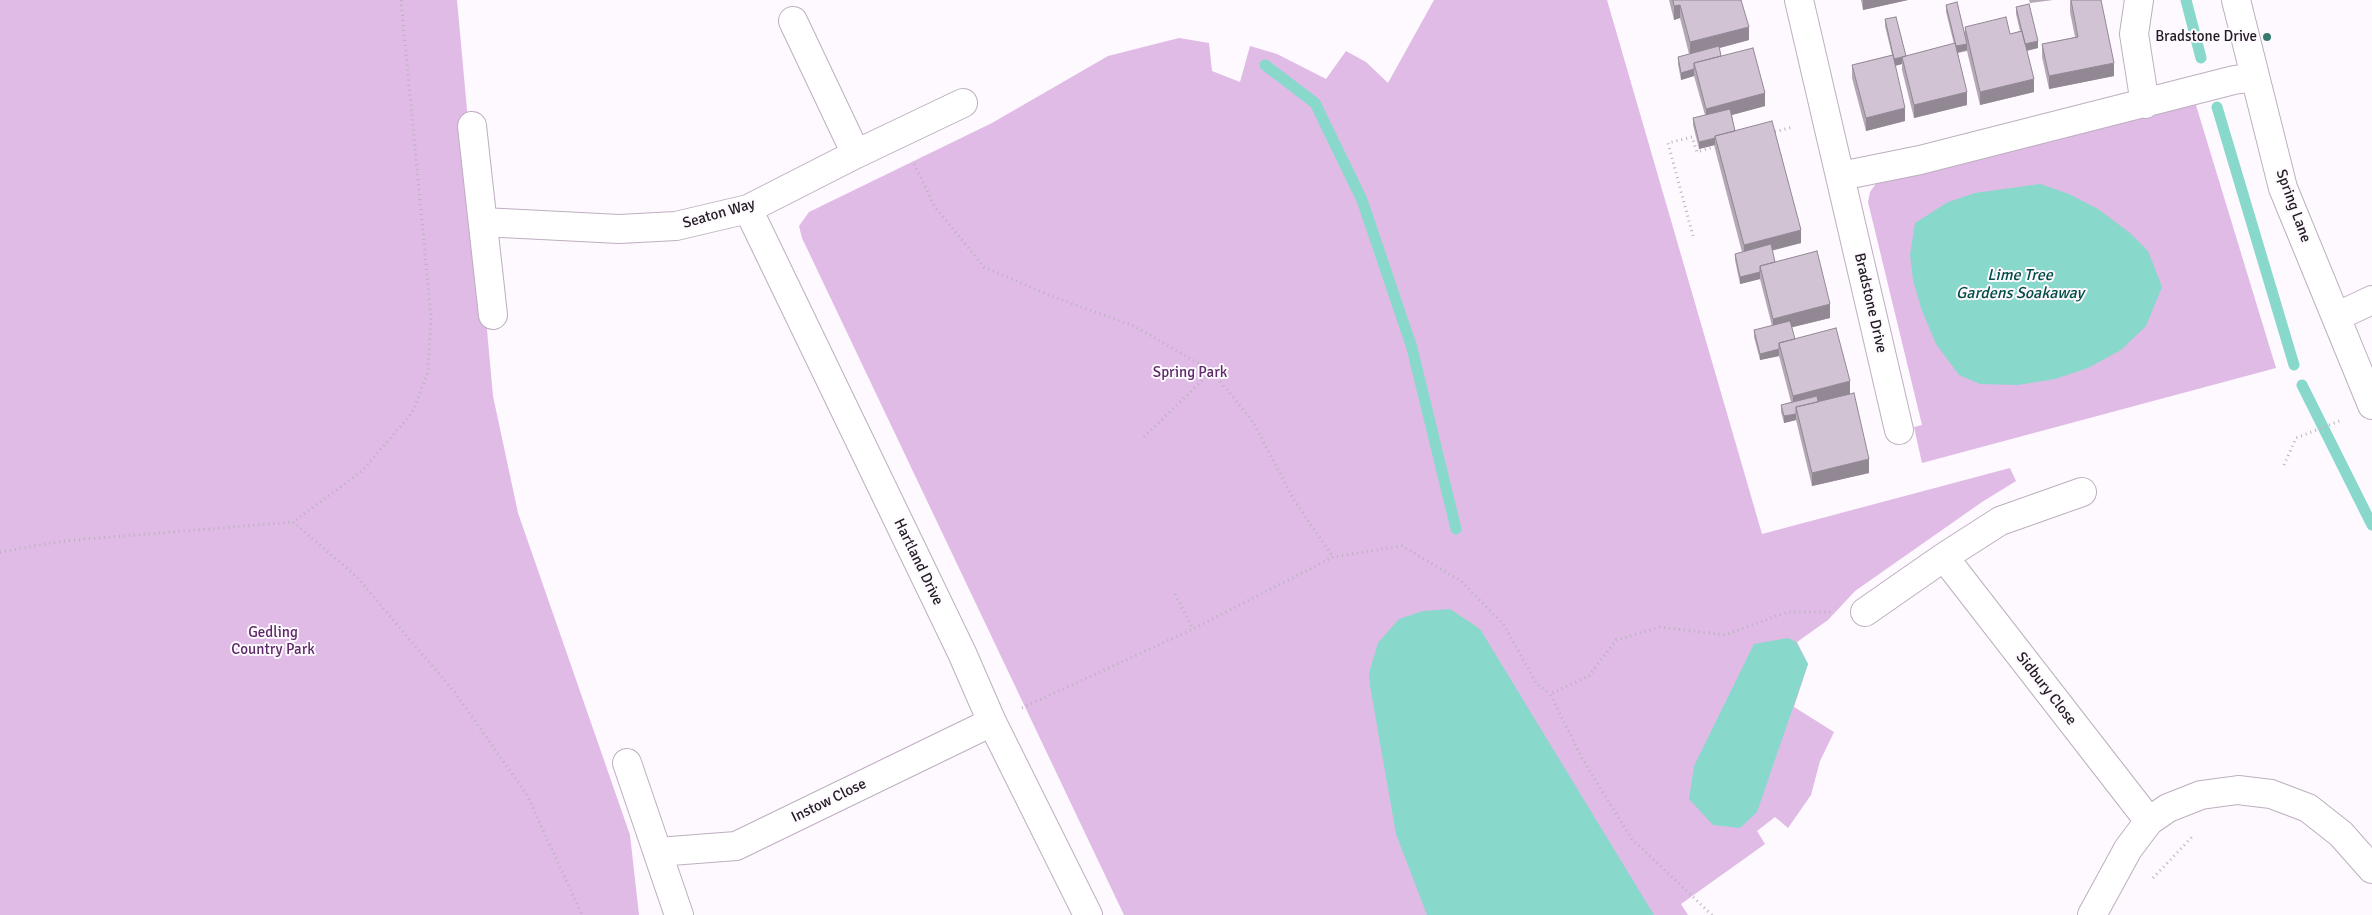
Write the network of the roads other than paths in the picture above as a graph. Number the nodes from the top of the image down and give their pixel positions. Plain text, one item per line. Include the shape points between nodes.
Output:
1 (1800, 0) edge
2 (2139, 0) edge
3 (2236, 0) edge
4 (793, 21) dead end
5 (2255, 77) junction
6 (964, 103) dead end
7 (2145, 104) junction
8 (472, 126) dead end
9 (856, 154) junction
10 (1841, 176) junction
11 (748, 209) junction
12 (483, 222) junction
13 (2372, 300) edge
14 (493, 315) dead end
15 (2336, 317) junction
16 (2372, 406) edge
17 (1899, 430) dead end
18 (2082, 492) dead end
19 (1944, 557) junction
20 (1865, 612) road end
21 (992, 722) junction
22 (627, 763) dead end
23 (2149, 821) junction
24 (658, 852) junction
25 (2372, 869) edge
26 (679, 915) edge
27 (1088, 915) edge
28 (2092, 915) edge

1 - 10 street, Bradstone Drive
2 - 7 street via 2134,34
3 - 5 street, Spring Lane
4 - 9 street
5 - 7 street
5 - 15 street, Spring Lane via 2283,188
6 - 9 street, Seaton Way
7 - 10 street via 1920,160
8 - 12 street
9 - 11 street, Seaton Way
10 - 17 street, Bradstone Drive
11 - 12 street, Seaton Way via 676,226 619,229
11 - 21 street, Hartland Drive via 962,653
12 - 14 street
13 - 15 street
15 - 16 street, Spring Lane
18 - 19 street via 2000,521
19 - 20 street
19 - 23 street, Sidbury Close
21 - 24 street, Instow Close via 736,846
21 - 27 street, Hartland Drive
22 - 24 street
23 - 25 street via 2168,808 2201,795 2238,790 2271,794 2308,808 2341,834
23 - 28 street via 2128,849
24 - 26 street

